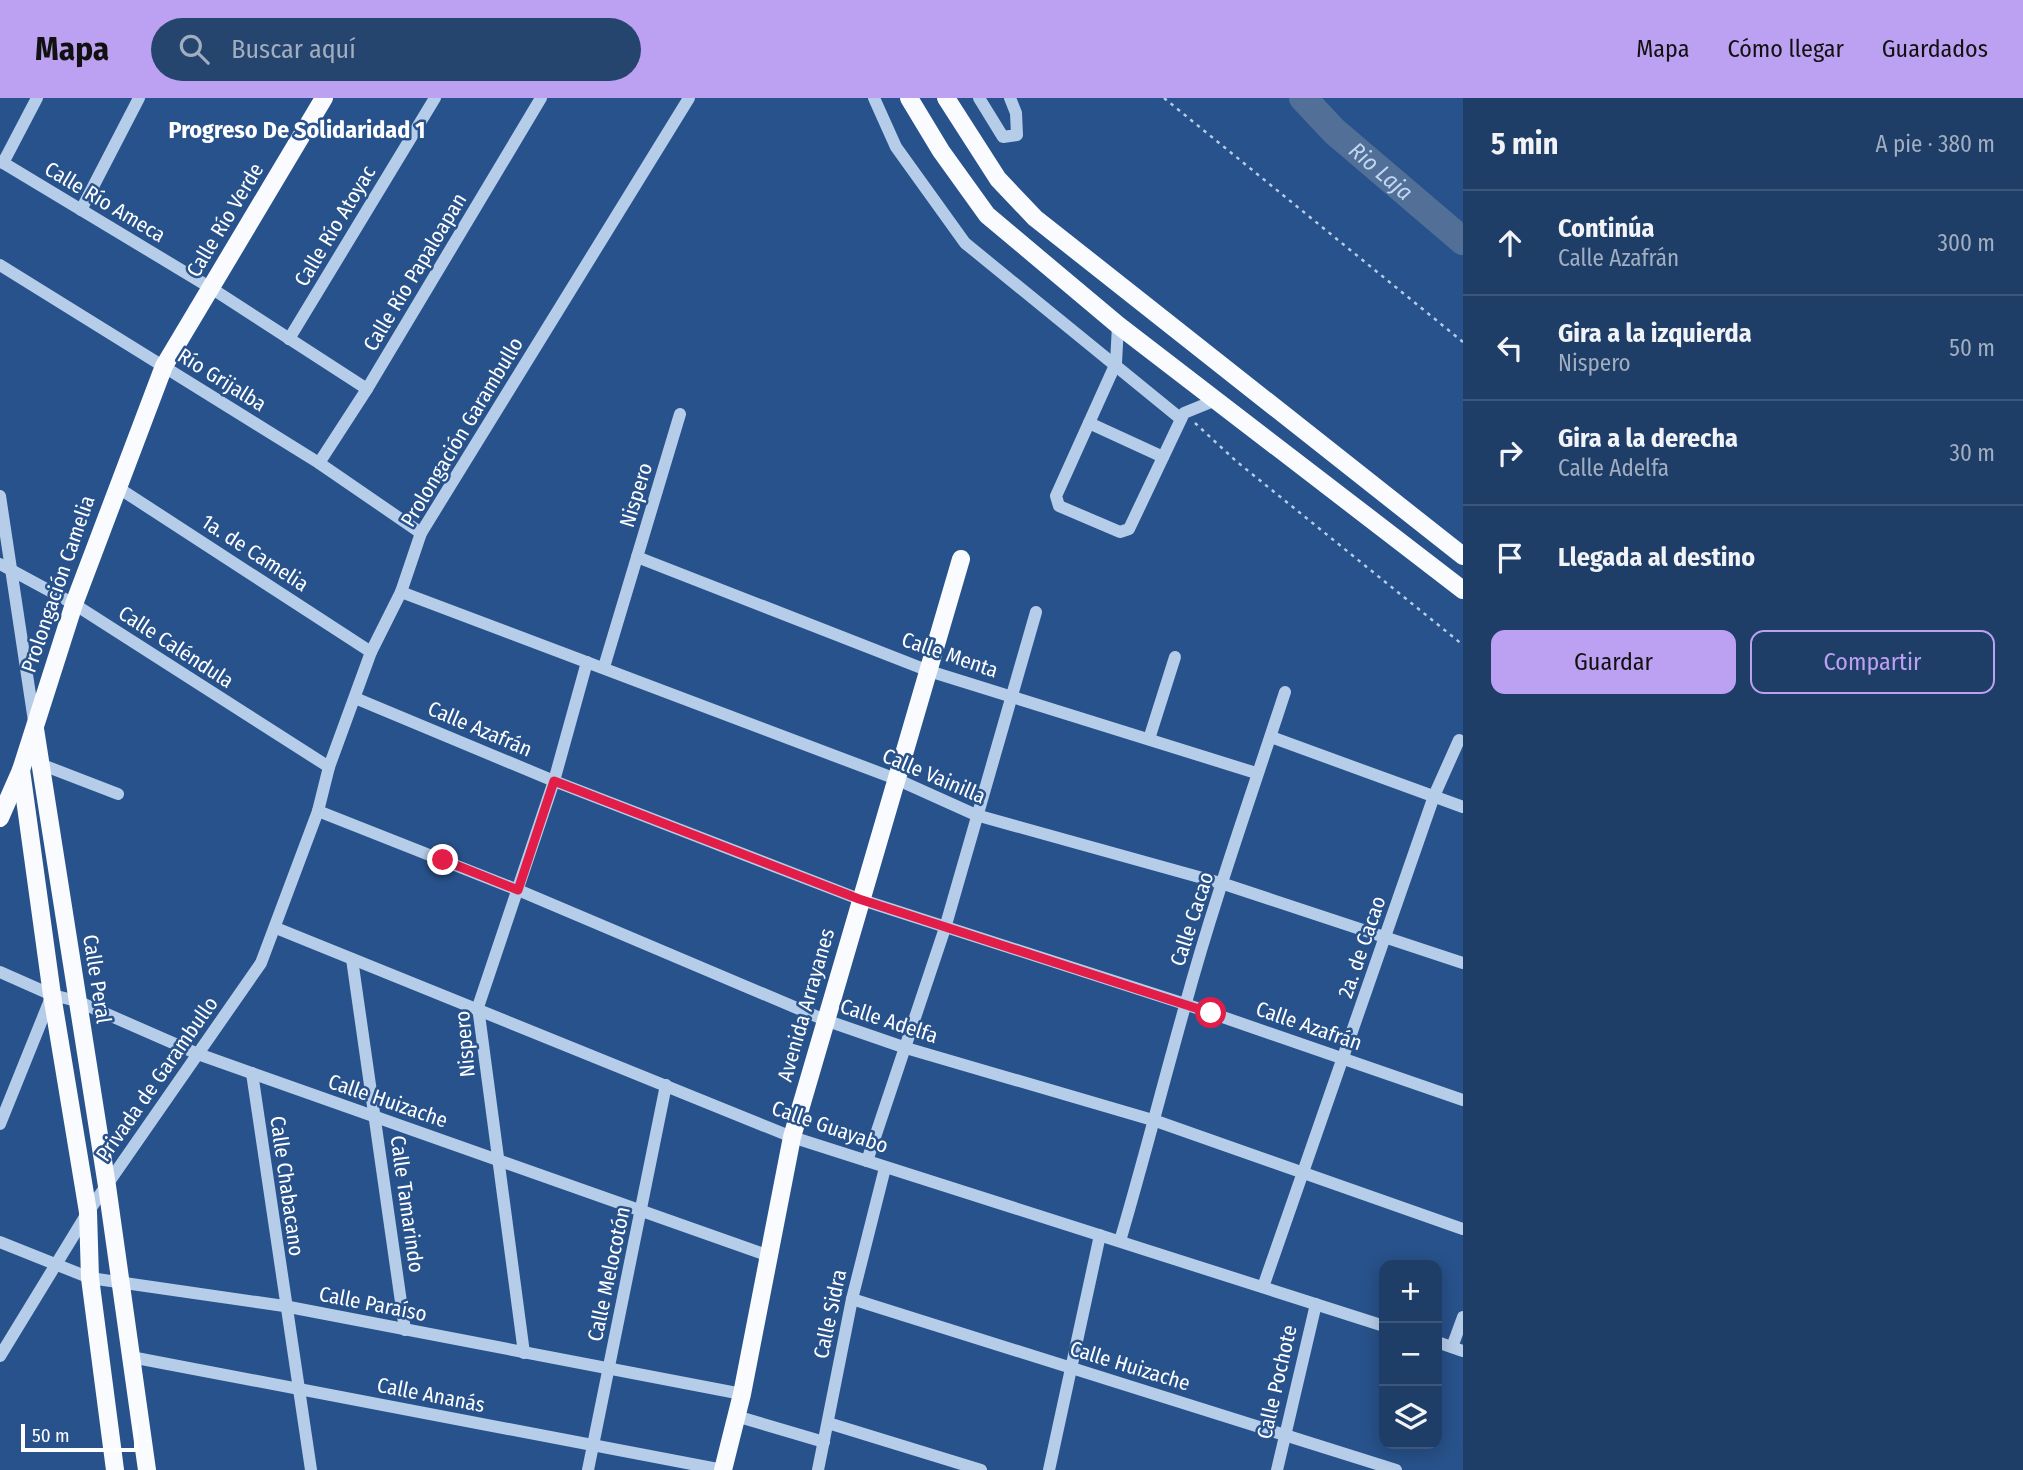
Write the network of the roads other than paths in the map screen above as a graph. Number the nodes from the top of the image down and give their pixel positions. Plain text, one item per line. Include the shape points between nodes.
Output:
1 (37, 98) edge
2 (139, 98) edge
3 (324, 98) edge
4 (435, 98) edge
5 (541, 98) edge
6 (689, 98) edge
7 (874, 98) edge
8 (909, 98) edge
9 (946, 98) edge
10 (979, 98) edge
11 (1010, 98) edge
12 (2, 162) edge
13 (81, 210) junction
14 (0, 265) edge
15 (211, 288) junction
16 (1118, 325) junction
17 (289, 339) junction
18 (1116, 363) junction
19 (164, 366) junction
20 (367, 390) junction
21 (1216, 400) junction
22 (680, 414) dead end
23 (1181, 419) junction
24 (1089, 423) junction
25 (1163, 457) junction
26 (320, 463) junction
27 (117, 486) junction
28 (0, 496) edge
29 (421, 533) junction
30 (1463, 556) edge
31 (637, 557) junction
32 (961, 559) dead end
33 (6, 568) edge
34 (1463, 590) edge
35 (401, 592) junction
36 (74, 604) junction
37 (1035, 612) dead end
38 (371, 652) junction
39 (1175, 657) dead end
40 (587, 662) junction
41 (604, 667) junction
42 (929, 671) junction
43 (1285, 692) dead end
44 (1010, 696) junction
45 (355, 698) junction
46 (35, 722) junction
47 (1271, 737) junction
48 (1149, 739) junction
49 (1459, 740) dead end
50 (40, 764) junction
51 (329, 767) junction
52 (21, 770) junction
53 (1256, 773) junction
54 (896, 779) junction
55 (554, 781) junction
56 (118, 794) dead end
57 (1434, 796) junction
58 (1463, 807) edge
59 (318, 811) junction
60 (976, 816) junction
61 (0, 818) edge
62 (1224, 884) junction
63 (518, 890) junction
64 (859, 899) junction
65 (276, 928) junction
66 (945, 928) junction
67 (1387, 936) junction
68 (352, 959) junction
69 (1463, 963) edge
70 (0, 972) edge
71 (52, 995) junction
72 (77, 1000) junction
73 (1185, 1004) junction
74 (478, 1007) junction
75 (825, 1020) junction
76 (906, 1048) junction
77 (198, 1054) junction
78 (1343, 1058) junction
79 (251, 1073) junction
80 (666, 1084) junction
81 (1463, 1100) edge
82 (377, 1117) junction
83 (1156, 1122) junction
84 (0, 1124) edge
85 (792, 1137) junction
86 (497, 1160) junction
87 (867, 1161) junction
88 (886, 1168) junction
89 (1303, 1175) junction
90 (107, 1186) junction
91 (642, 1211) junction
92 (88, 1212) junction
93 (1463, 1229) edge
94 (1100, 1235) junction
95 (1120, 1241) junction
96 (0, 1242) edge
97 (769, 1256) junction
98 (55, 1265) junction
99 (90, 1278) junction
100 (120, 1282) junction
101 (1263, 1287) junction
102 (852, 1299) junction
103 (1316, 1304) junction
104 (284, 1306) junction
105 (1463, 1317) edge
106 (1379, 1324) edge
107 (405, 1330) junction
108 (1457, 1349) edge
109 (524, 1353) junction
110 (0, 1356) edge
111 (131, 1357) junction
112 (1070, 1368) junction
113 (608, 1369) junction
114 (297, 1389) junction
115 (742, 1394) junction
116 (736, 1416) junction
117 (828, 1423) junction
118 (1284, 1435) junction
119 (824, 1442) junction
120 (592, 1445) junction
121 (115, 1470) edge
122 (147, 1470) edge
123 (311, 1470) edge
124 (588, 1470) edge
125 (723, 1470) edge
126 (818, 1470) edge
127 (981, 1470) edge
128 (1049, 1470) edge
129 (1277, 1470) edge
130 (1396, 1470) edge

1 - 12 street
2 - 13 street
3 - 15 main road, Calle Río Verde
4 - 17 street, Calle Río Atoyac
5 - 20 street, Calle Río Papaloapan
6 - 29 street, Prolongación Garambullo
7 - 18 street via 896,147 965,243
8 - 16 main road via 987,215
9 - 30 main road via 998,179 1035,218
10 - 11 street via 1003,137 1010,139 1017,135
12 - 13 street, Calle Río Ameca
13 - 15 street, Calle Río Ameca
14 - 19 street, Río Grijalba
15 - 17 street, Calle Río Ameca
15 - 19 main road, Calle Río Verde
16 - 18 street
16 - 21 main road
17 - 20 street, Calle Río Ameca
18 - 23 street
18 - 24 street
19 - 26 street, Río Grijalba
19 - 27 main road, Prolongación Camelia
20 - 26 street, Calle Río Papaloapan
21 - 23 street via 1184,413
21 - 34 main road
22 - 31 street, Nispero
23 - 25 street
24 - 25 street
24 - 25 street via 1056,496 1059,506 1120,532 1129,530
26 - 29 street, Río Grijalba
27 - 36 main road, Prolongación Camelia
27 - 38 street, 1a. de Camelia
28 - 33 street, Calle Peral
29 - 35 street, Prolongación Garambullo
31 - 41 street, Nispero
31 - 42 street, Calle Menta
32 - 42 main road, Avenida Arrayanes
33 - 36 street, Calle Caléndula
33 - 46 street, Calle Peral
35 - 38 street, Prolongación Garambullo
35 - 40 street, Calle Vainilla
36 - 46 main road, Prolongación Camelia
36 - 51 street, Calle Caléndula
37 - 44 street
38 - 45 street, Prolongación Garambullo
39 - 48 street
40 - 41 street, Calle Vainilla
40 - 55 street, Nispero
41 - 54 street, Calle Vainilla
42 - 44 street, Calle Menta
42 - 54 main road, Avenida Arrayanes
43 - 47 street, Calle Cacao
44 - 48 street, Calle Menta
44 - 60 street
45 - 51 street, Prolongación Garambullo
45 - 55 street, Calle Azafrán
46 - 50 main road, Calle Peral
46 - 52 main road, Prolongación Camelia
47 - 53 street, Calle Cacao
47 - 57 street
48 - 53 street, Calle Menta
49 - 57 street, 2a. de Cacao
50 - 56 street
50 - 72 main road, Calle Peral
51 - 59 street, Prolongación Garambullo
52 - 61 main road, Prolongación Camelia
52 - 71 main road
53 - 62 street, Calle Cacao
54 - 60 street, Calle Vainilla
54 - 64 main road, Avenida Arrayanes
55 - 63 street, Nispero
55 - 64 street, Calle Azafrán
57 - 58 street
57 - 67 street, 2a. de Cacao
59 - 63 street, Calle Adelfa
59 - 65 street, Privada de Garambullo
60 - 62 street, Calle Vainilla
60 - 66 street
62 - 67 street, Calle Vainilla
62 - 73 street, Calle Cacao
63 - 74 street, Nispero
63 - 75 street, Calle Adelfa
64 - 66 street, Calle Azafrán
64 - 75 main road, Avenida Arrayanes
65 - 68 street, Calle Guayabo
65 - 77 street, Privada de Garambullo via 261,963
66 - 73 street, Calle Azafrán
66 - 76 street
67 - 69 street, Calle Vainilla
67 - 78 street, 2a. de Cacao
68 - 74 street, Calle Guayabo
68 - 82 street, Calle Tamarindo
70 - 71 street, Calle Huizache
71 - 72 street, Calle Huizache
71 - 84 street
71 - 92 main road
72 - 77 street, Calle Huizache
72 - 90 main road, Calle Peral
73 - 78 street, Calle Azafrán
73 - 83 street, Calle Cacao
74 - 80 street, Calle Guayabo
74 - 86 street, Nispero
75 - 76 street, Calle Adelfa
75 - 85 main road, Avenida Arrayanes
76 - 83 street, Calle Adelfa
76 - 87 street
77 - 79 street, Calle Huizache
77 - 90 street, Privada de Garambullo
78 - 81 street, Calle Azafrán
78 - 89 street, 2a. de Cacao
79 - 82 street, Calle Huizache
79 - 104 street, Calle Chabacano
80 - 85 street, Calle Guayabo
80 - 91 street, Calle Melocotón
82 - 86 street, Calle Huizache
82 - 107 street, Calle Tamarindo
83 - 89 street, Calle Adelfa
83 - 95 street, Calle Cacao
85 - 87 street, Calle Guayabo
85 - 97 main road, Avenida Arrayanes
86 - 91 street, Calle Huizache
86 - 109 street, Nispero
87 - 88 street, Calle Guayabo
88 - 94 street, Calle Guayabo
88 - 102 street, Calle Sidra
89 - 93 street, Calle Adelfa
89 - 101 street, 2a. de Cacao
90 - 92 street, Privada de Garambullo
90 - 100 main road, Calle Peral
91 - 97 street, Calle Huizache
91 - 113 street, Calle Melocotón
92 - 98 street, Privada de Garambullo
92 - 99 main road
94 - 95 street, Calle Guayabo
94 - 112 street
95 - 101 street, Calle Guayabo
96 - 98 street, Calle Paraíso
97 - 115 main road, Avenida Arrayanes
98 - 99 street, Calle Paraíso
98 - 110 street, Privada de Garambullo
99 - 100 street, Calle Paraíso
99 - 121 main road
100 - 104 street, Calle Paraíso
100 - 111 main road, Calle Peral
101 - 103 street, Calle Guayabo
102 - 112 street, Calle Huizache
102 - 117 street, Calle Sidra
103 - 106 street, Calle Guayabo
103 - 118 street, Calle Pochote
104 - 107 street, Calle Paraíso
104 - 114 street, Calle Chabacano
105 - 108 street
107 - 109 street, Calle Paraíso
109 - 113 street, Calle Paraíso
111 - 114 street, Calle Ananás
111 - 122 main road, Calle Peral
112 - 118 street, Calle Huizache
112 - 128 street
113 - 115 street, Calle Paraíso
113 - 120 street, Calle Melocotón
114 - 120 street, Calle Ananás
114 - 123 street, Calle Chabacano
115 - 116 main road, Avenida Arrayanes
116 - 119 street
116 - 125 main road, Avenida Arrayanes
117 - 119 street, Calle Sidra
117 - 127 street
118 - 129 street, Calle Pochote
118 - 130 street, Calle Huizache
119 - 126 street, Calle Sidra
120 - 124 street, Calle Melocotón
120 - 125 street, Calle Ananás

